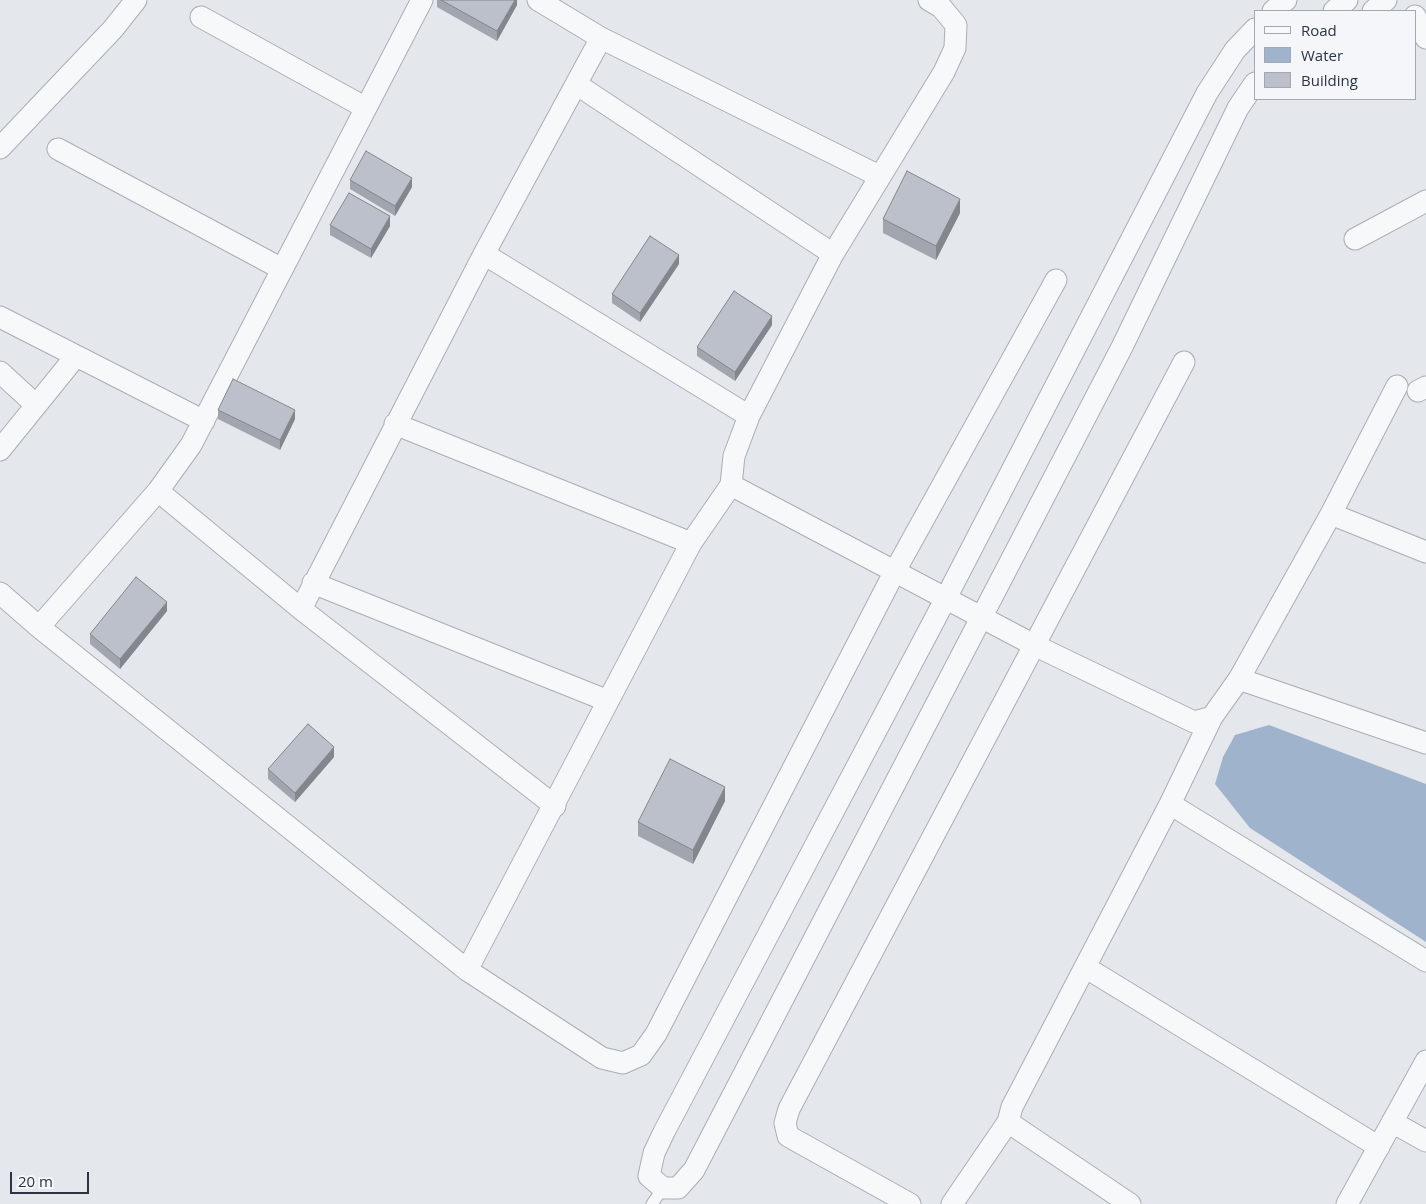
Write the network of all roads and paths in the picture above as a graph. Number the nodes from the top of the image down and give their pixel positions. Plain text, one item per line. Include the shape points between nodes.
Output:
1 (136, 0) edge
2 (422, 0) edge
3 (538, 0) edge
4 (929, 0) edge
5 (1286, 0) edge
6 (1347, 0) edge
7 (1386, 0) edge
8 (1274, 10) edge
9 (1335, 10) edge
10 (1374, 10) edge
11 (201, 17) dead end
12 (1416, 18) edge
13 (1254, 30) edge
14 (601, 38) junction
15 (1426, 38) edge
16 (576, 84) junction
17 (1254, 84) edge
18 (366, 108) junction
19 (0, 148) edge
20 (58, 149) dead end
21 (879, 176) junction
22 (1426, 201) edge
23 (1355, 239) dead end
24 (484, 254) junction
25 (832, 254) junction
26 (282, 270) junction
27 (1056, 280) dead end
28 (0, 317) edge
29 (76, 356) junction
30 (1184, 362) dead end
31 (0, 372) edge
32 (1397, 386) dead end
33 (36, 406) junction
34 (749, 416) junction
35 (204, 421) junction
36 (395, 424) junction
37 (0, 450) edge
38 (731, 485) junction
39 (158, 491) junction
40 (1331, 514) junction
41 (691, 543) junction
42 (1426, 552) edge
43 (895, 571) junction
44 (313, 583) junction
45 (0, 593) edge
46 (946, 598) junction
47 (301, 609) junction
48 (982, 618) junction
49 (38, 627) junction
50 (1034, 645) junction
51 (1239, 679) junction
52 (608, 702) junction
53 (1212, 717) junction
54 (1426, 743) edge
55 (1170, 804) junction
56 (555, 806) junction
57 (1426, 961) edge
58 (1085, 967) junction
59 (468, 970) junction
60 (1426, 1061) edge
61 (1008, 1122) junction
62 (1392, 1122) junction
63 (1426, 1140) edge
64 (1379, 1147) junction
65 (657, 1196) edge
66 (910, 1204) edge
67 (952, 1204) edge
68 (1130, 1204) edge
69 (1347, 1204) edge

1 - 19 street via 113,29
2 - 18 street
3 - 14 street
4 - 21 street via 942,7 956,25 955,48 944,72
5 - 8 street
6 - 9 street
7 - 10 street
11 - 18 street
12 - 15 street
13 - 46 street via 1235,50 1207,93
14 - 16 street
14 - 21 street
16 - 24 street
16 - 25 street
17 - 48 street via 1238,108 1122,347
18 - 26 street
20 - 26 street
21 - 25 street
22 - 23 street
24 - 34 street
24 - 36 street
25 - 34 street
26 - 35 street
27 - 43 street
28 - 29 street
29 - 33 street
29 - 35 street
30 - 50 street
31 - 33 street
32 - 40 street
33 - 37 street
34 - 38 street via 734,456
35 - 39 street
36 - 41 street
36 - 44 street
38 - 41 street
38 - 43 street
39 - 47 street
39 - 49 street
40 - 42 street
40 - 51 street
41 - 52 street
43 - 46 street
43 - 59 street via 656,1034 641,1055 623,1063 602,1058
44 - 47 street
44 - 52 street
45 - 49 street
46 - 48 street
46 - 65 street via 664,1132 654,1153 649,1176
47 - 56 street
48 - 50 street
48 - 65 street via 694,1170 678,1188
49 - 59 street
50 - 53 street via 1194,722
50 - 66 street via 789,1109 785,1124 788,1136 801,1145
51 - 53 street
51 - 54 street
52 - 56 street
53 - 55 street
55 - 57 street
55 - 58 street
56 - 59 street
58 - 61 street via 1012,1108
58 - 64 street
60 - 62 street
61 - 67 street
61 - 68 street
62 - 63 street
62 - 64 street
64 - 69 street

